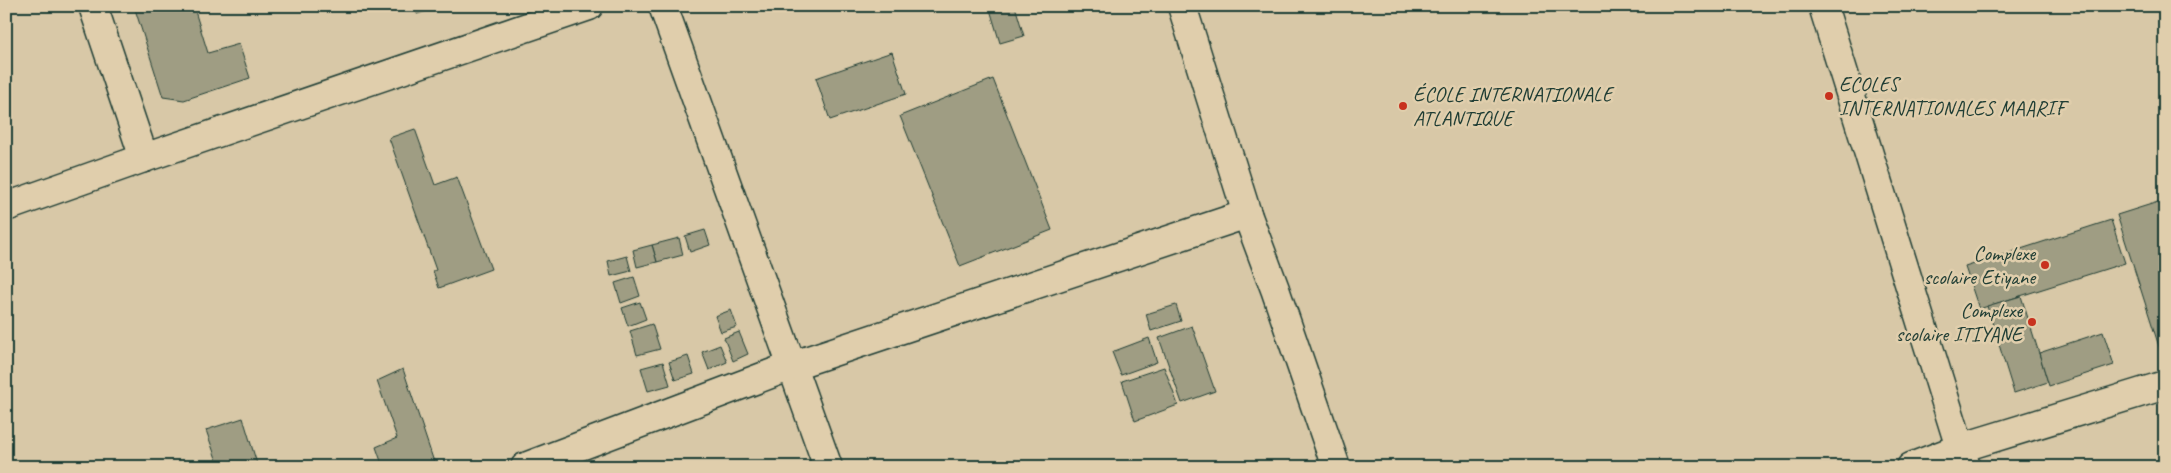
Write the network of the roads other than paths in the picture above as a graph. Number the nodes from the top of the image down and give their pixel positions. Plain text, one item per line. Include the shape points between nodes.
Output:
1 (93, 6) edge
2 (589, 6) edge
3 (663, 6) edge
4 (1182, 6) edge
5 (1823, 6) edge
6 (144, 158) junction
7 (6, 207) edge
8 (1247, 214) junction
9 (794, 365) junction
10 (2165, 385) edge
11 (1963, 458) edge
12 (524, 467) edge
13 (828, 467) edge
14 (1336, 467) edge
15 (1911, 467) edge

1 - 6 street
2 - 6 street
3 - 9 street
4 - 8 street
5 - 11 street
6 - 7 street
8 - 9 street
8 - 14 street
9 - 12 street
9 - 13 street
10 - 11 street
11 - 15 street

